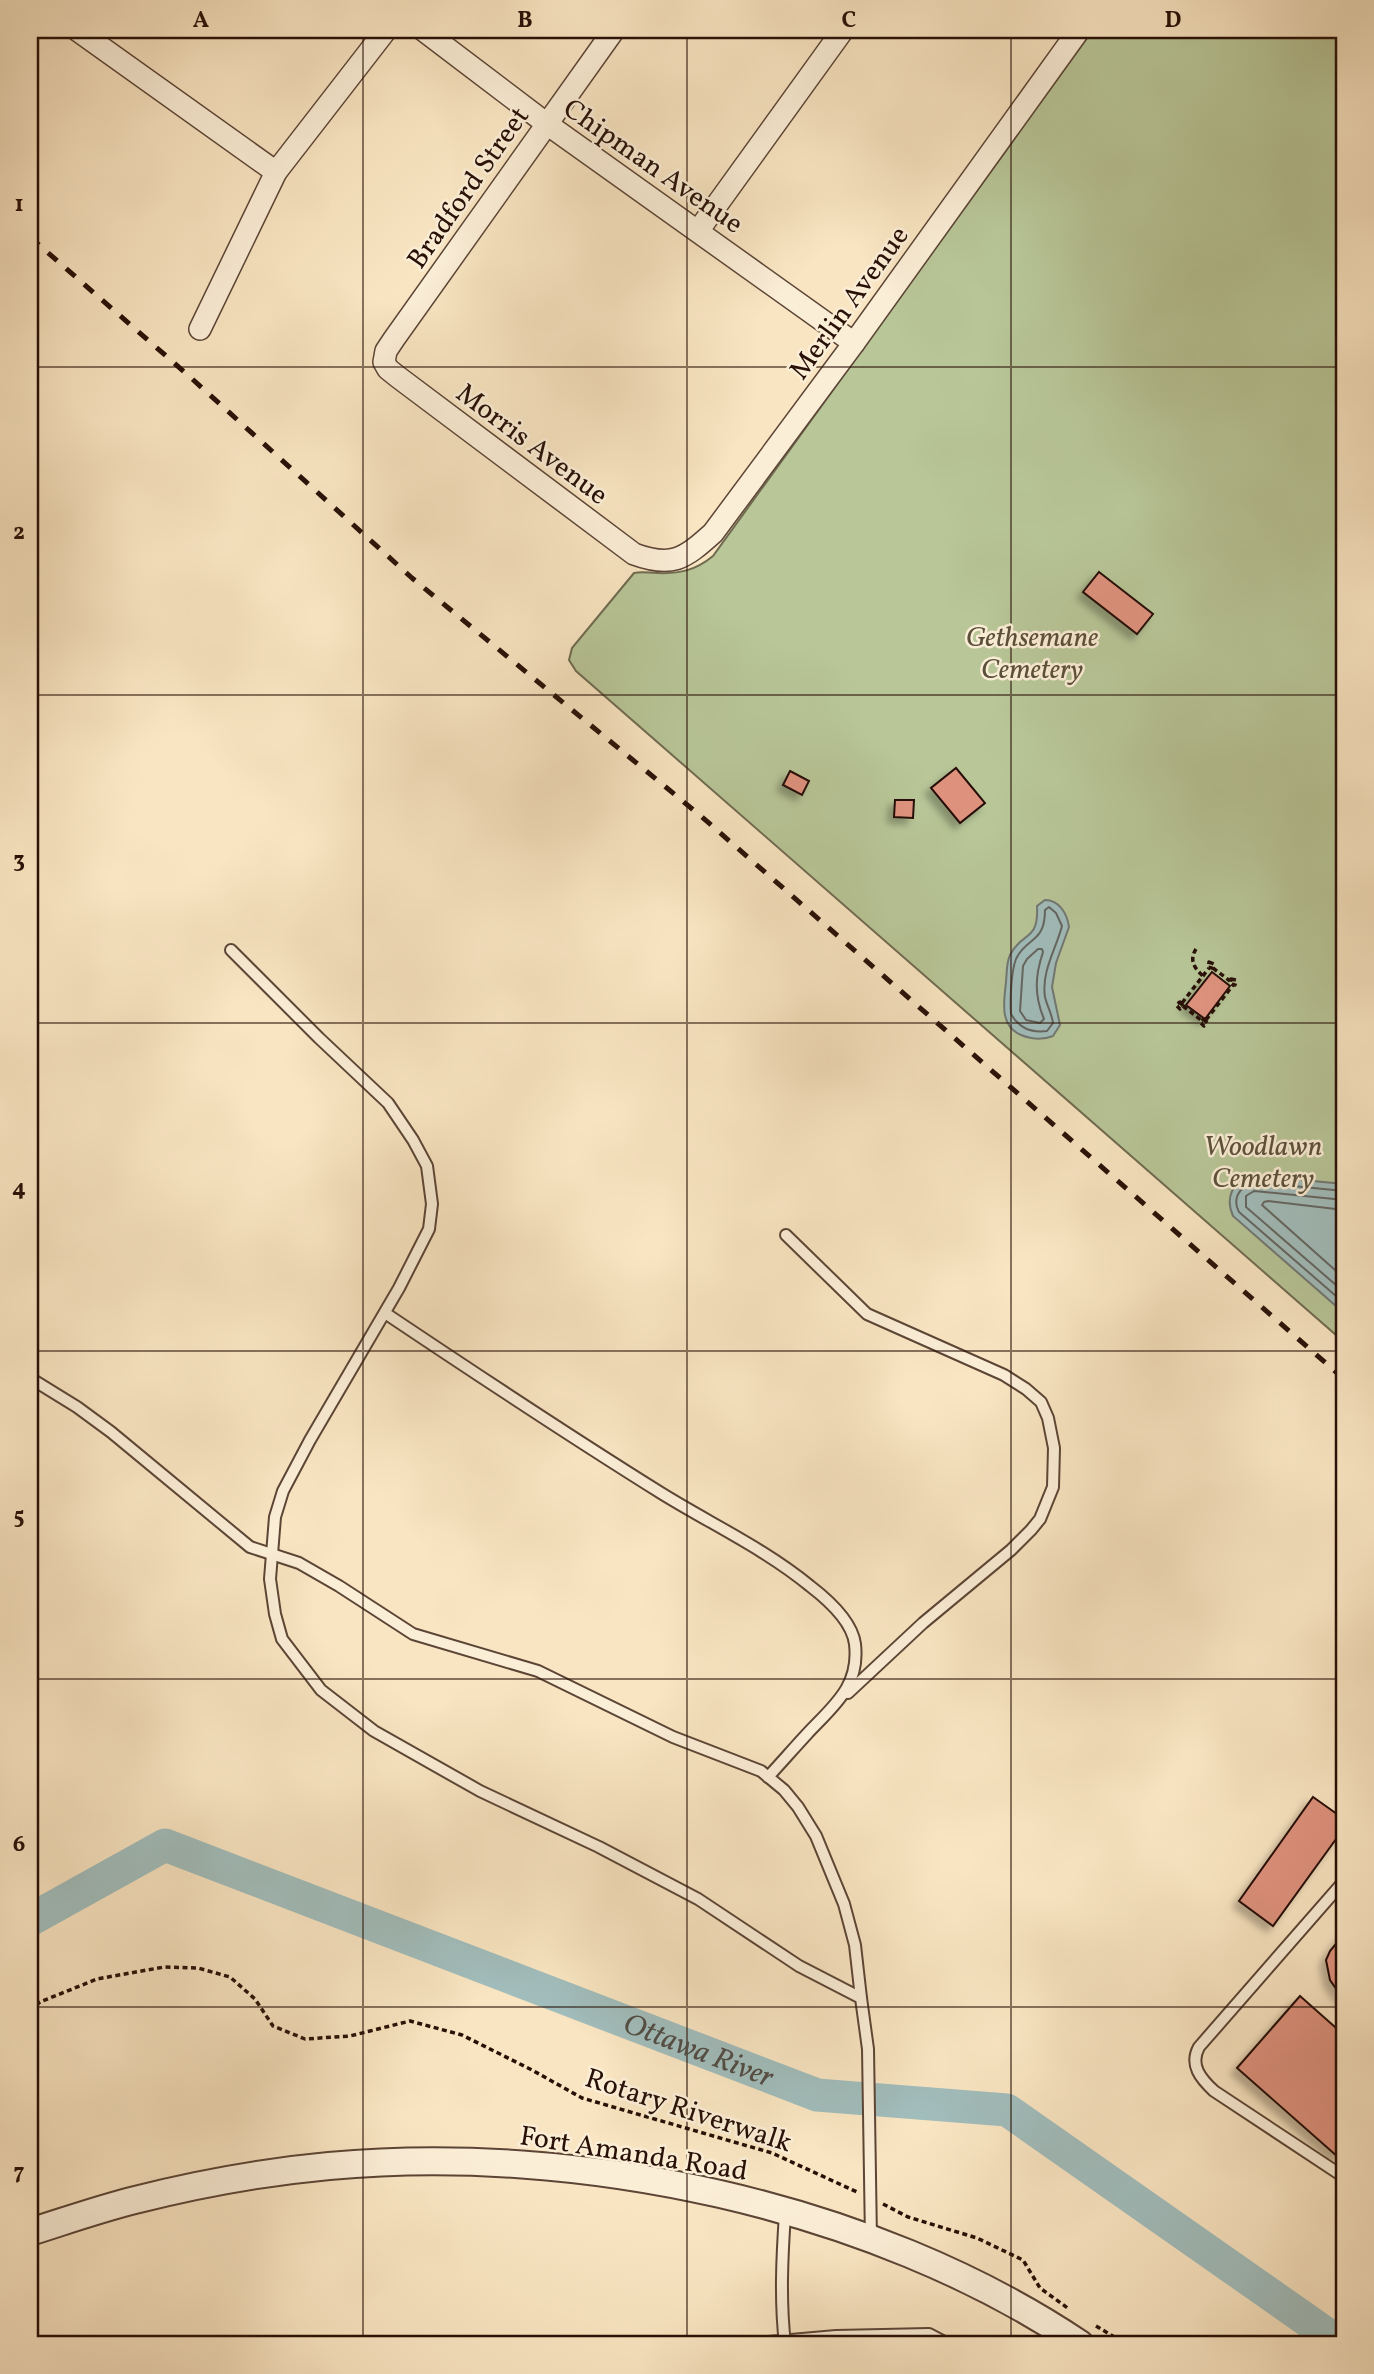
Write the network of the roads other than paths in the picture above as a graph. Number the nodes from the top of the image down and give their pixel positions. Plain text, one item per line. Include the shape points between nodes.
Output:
1 (77, 30) edge
2 (386, 30) edge
3 (423, 30) edge
4 (614, 30) edge
5 (843, 30) edge
6 (1079, 30) edge
7 (547, 124) junction
8 (276, 172) junction
9 (698, 231) junction
10 (200, 329) dead end
11 (854, 343) junction
12 (398, 377) joint
13 (634, 554) joint
14 (232, 950) dead end
15 (786, 1235) dead end
16 (385, 1313) junction
17 (30, 1378) edge
18 (272, 1554) junction
19 (842, 1699) junction
20 (768, 1777) junction
21 (1344, 1881) edge
22 (862, 1998) junction
23 (1344, 2177) edge
24 (785, 2211) junction
25 (30, 2232) edge
26 (871, 2240) junction
27 (1084, 2333) edge
28 (785, 2342) edge
29 (745, 2344) edge
30 (948, 2344) edge

1 - 8 street
2 - 8 street
3 - 7 street, Chipman Avenue
4 - 7 street, Bradford Street
5 - 9 street
6 - 11 street, Merlin Avenue
7 - 9 street, Chipman Avenue
7 - 12 street, Bradford Street via 386,351 384,362
8 - 10 street
9 - 11 street, Chipman Avenue
11 - 13 street, Merlin Avenue via 713,533 685,555 665,562
12 - 13 street, Morris Avenue
14 - 16 lane via 388,1103 427,1166 432,1205 429,1229
15 - 19 lane via 867,1314 1026,1389 1041,1402 1054,1448 1053,1487 1031,1530
16 - 18 lane via 283,1491
16 - 19 lane via 811,1586 834,1607 855,1643 854,1665
17 - 18 lane via 111,1432 250,1548
18 - 20 lane via 340,1586 413,1634 538,1671
18 - 22 lane via 270,1579 282,1639 321,1690 347,1712 480,1791 698,1899 788,1958
19 - 20 lane
20 - 22 lane via 798,1807 816,1836 844,1904
21 - 23 lane via 1199,2047 1194,2060 1200,2076 1214,2091
22 - 26 lane via 868,2049
24 - 25 street, Fort Amanda Road via 716,2192 576,2169 384,2162 211,2184 135,2200
24 - 26 street, Fort Amanda Road
24 - 28 lane via 781,2312
26 - 27 street, Fort Amanda Road via 988,2291 1053,2326
28 - 29 lane
28 - 30 lane via 929,2334

